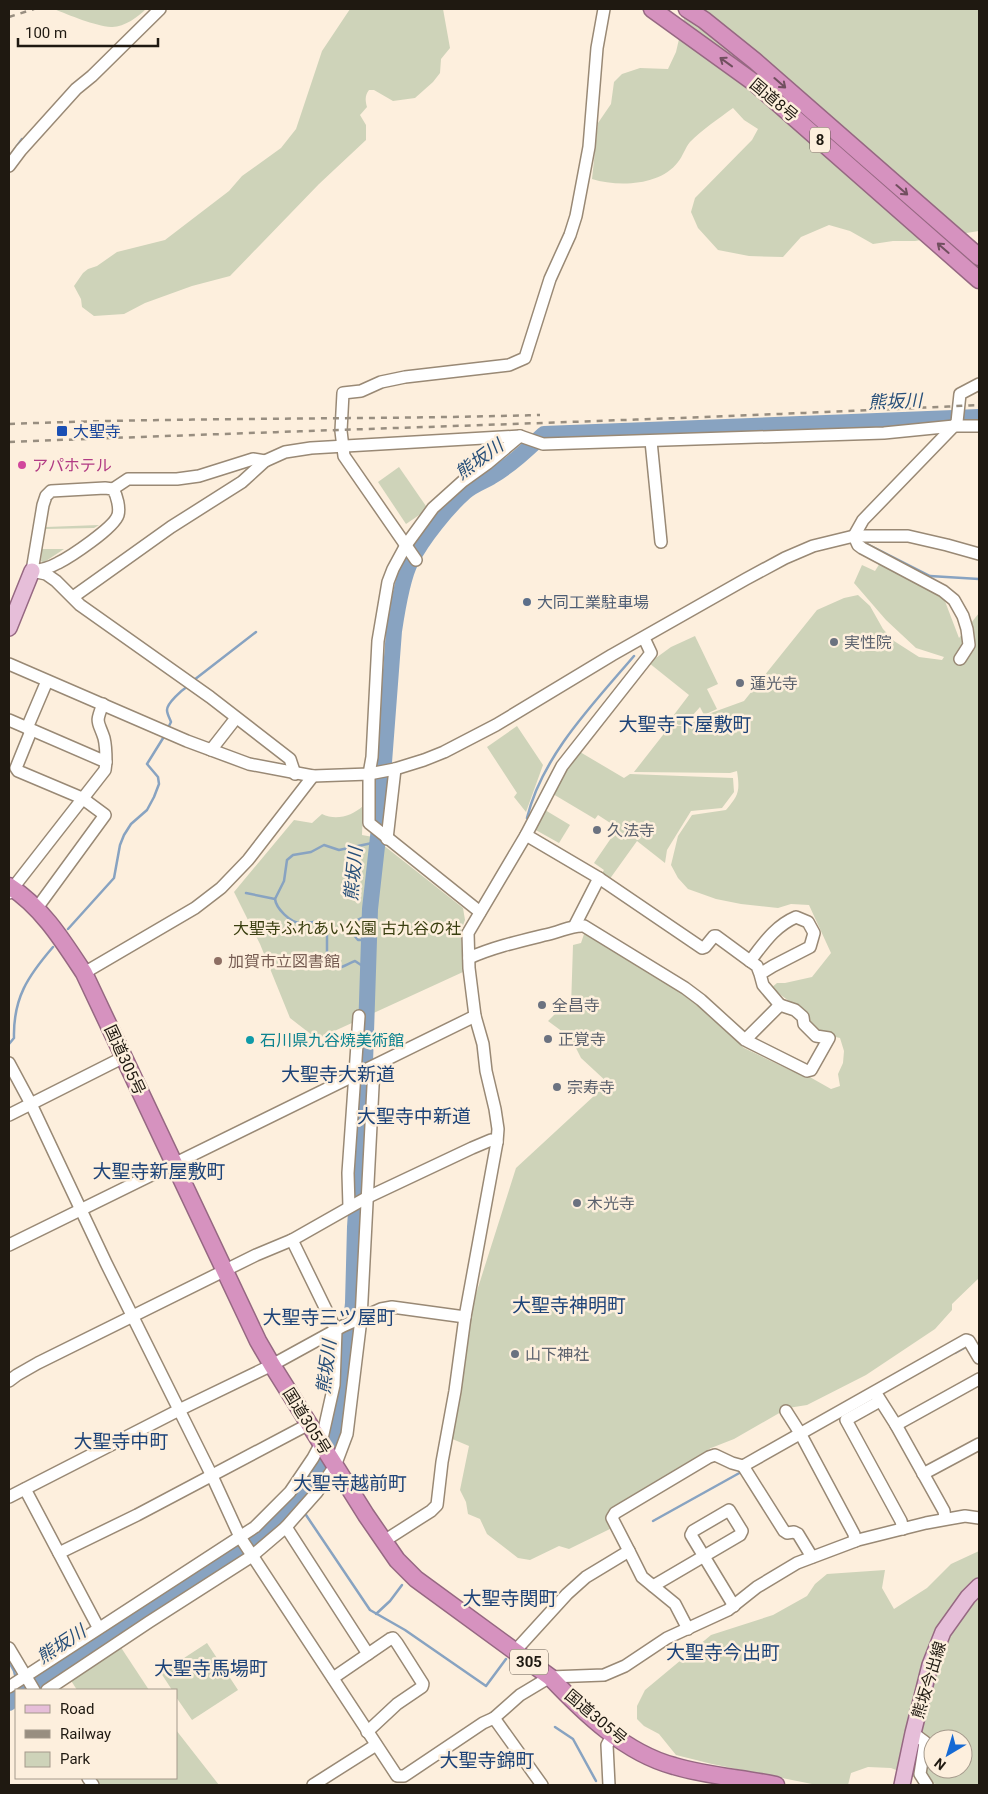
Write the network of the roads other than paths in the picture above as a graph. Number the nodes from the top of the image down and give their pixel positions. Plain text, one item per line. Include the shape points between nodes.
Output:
1 (160, 9) edge
2 (604, 9) edge
3 (652, 9) edge
4 (687, 9) edge
5 (9, 166) edge
6 (976, 250) edge
7 (979, 280) edge
8 (979, 384) edge
9 (956, 421) junction
10 (979, 426) edge
11 (522, 437) junction
12 (651, 441) junction
13 (344, 447) junction
14 (265, 461) junction
15 (113, 489) junction
16 (854, 536) junction
17 (660, 542) dead end
18 (406, 546) junction
19 (979, 554) edge
20 (416, 560) dead end
21 (32, 571) junction
22 (73, 597) junction
23 (9, 628) edge
24 (644, 638) junction
25 (960, 658) dead end
26 (9, 664) edge
27 (47, 681) junction
28 (103, 704) junction
29 (236, 718) junction
30 (9, 720) edge
31 (29, 730) junction
32 (211, 750) junction
33 (106, 762) junction
34 (393, 769) junction
35 (295, 774) junction
36 (369, 774) junction
37 (312, 776) junction
38 (82, 798) junction
39 (526, 835) junction
40 (386, 837) junction
41 (599, 878) junction
42 (10, 890) edge
43 (37, 908) junction
44 (480, 912) junction
45 (575, 925) junction
46 (469, 958) junction
47 (750, 961) junction
48 (84, 973) junction
49 (760, 974) junction
50 (780, 1005) junction
51 (359, 1016) dead end
52 (475, 1016) junction
53 (745, 1040) junction
54 (124, 1058) junction
55 (9, 1063) edge
56 (372, 1067) junction
57 (356, 1074) junction
58 (31, 1104) junction
59 (9, 1115) edge
60 (497, 1142) junction
61 (174, 1164) junction
62 (364, 1199) junction
63 (349, 1207) junction
64 (81, 1209) junction
65 (292, 1240) junction
66 (9, 1245) edge
67 (226, 1271) junction
68 (132, 1317) junction
69 (465, 1317) junction
70 (359, 1320) junction
71 (339, 1328) junction
72 (979, 1358) edge
73 (272, 1365) junction
74 (979, 1378) edge
75 (9, 1381) edge
76 (878, 1396) junction
77 (179, 1410) junction
78 (786, 1411) dead end
79 (309, 1424) junction
80 (896, 1425) junction
81 (800, 1433) junction
82 (979, 1444) edge
83 (322, 1446) junction
84 (334, 1464) junction
85 (743, 1466) junction
86 (923, 1474) junction
87 (212, 1476) junction
88 (25, 1489) junction
89 (9, 1497) edge
90 (978, 1516) edge
91 (945, 1518) junction
92 (286, 1527) junction
93 (903, 1529) junction
94 (241, 1539) junction
95 (855, 1541) junction
96 (384, 1542) junction
97 (629, 1551) junction
98 (59, 1553) junction
99 (252, 1555) junction
100 (704, 1557) junction
101 (812, 1557) junction
102 (653, 1586) junction
103 (979, 1586) edge
104 (734, 1606) junction
105 (98, 1627) junction
106 (688, 1629) junction
107 (9, 1648) edge
108 (515, 1651) junction
109 (368, 1654) junction
110 (550, 1677) junction
111 (26, 1678) junction
112 (333, 1678) junction
113 (9, 1687) edge
114 (33, 1689) edge
115 (48, 1689) edge
116 (494, 1718) junction
117 (367, 1732) junction
118 (913, 1733) junction
119 (613, 1734) junction
120 (376, 1745) junction
121 (313, 1785) edge
122 (542, 1785) edge
123 (609, 1785) edge
124 (776, 1785) edge
125 (902, 1785) edge
126 (926, 1785) edge

1 - 5 street via 76,89
2 - 13 street via 597,48 589,147 576,216 550,279 525,358 509,365 405,377 381,382 361,391 343,393
7 -> 3 highway, 国道8号 / 8 via 756,84
4 -> 6 highway, 国道8号 / 8 via 756,61
8 - 9 street via 960,394
9 - 10 street
9 - 12 street via 884,433
9 - 16 street via 863,520
11 - 12 street via 543,444
11 - 13 street
11 - 18 street via 433,508
12 - 17 street
13 - 14 street via 285,452
13 - 18 street via 344,456
14 - 15 street via 253,459 199,476 177,479 128,479
14 - 22 street via 242,482 171,527
15 - 21 street via 118,515 110,527 57,564
15 - 21 street via 51,491 46,496
16 - 19 street via 908,536
16 - 24 street via 813,546 785,558
16 - 25 street via 862,548 954,600 963,616 969,645
18 - 20 street
18 - 36 street via 388,582 378,641
21 - 22 street via 46,574
21 - 23 main road
22 - 29 street via 114,631
24 - 34 street via 496,726 444,752
24 - 39 street via 651,653 562,766
26 - 27 street
27 - 28 street
27 - 31 street
28 - 32 street
28 - 33 street via 98,726 104,738
29 - 32 street
29 - 35 street via 290,760
30 - 31 street
31 - 33 street
31 - 38 street via 16,768 18,772
32 - 35 street via 248,764
33 - 38 street via 104,770
34 - 36 street
34 - 40 street
35 - 37 street
36 - 37 street
36 - 40 street via 369,823
37 - 48 street via 248,860 221,888 195,908
38 - 42 street
38 - 43 street via 105,815
39 - 41 street
39 - 44 street
40 - 44 street
41 - 45 street
41 - 47 street via 702,948 716,936
42 - 43 highway, 国道305号 / 305
43 - 48 highway, 国道305号 / 305
44 - 46 street via 468,933
45 - 46 street
45 - 53 street via 591,929 685,988
46 - 52 street
47 - 49 street
47 - 49 street via 783,923 796,917 812,926 814,933 810,947
48 - 54 highway, 国道305号 / 305
49 - 50 street via 763,985
50 - 53 street
50 - 53 street via 795,1010 816,1036 829,1038 810,1070
51 - 57 street
52 - 56 street
52 - 60 street via 495,1109
54 - 58 street
54 - 61 highway, 国道305号 / 305
55 - 58 street
56 - 57 street
56 - 62 street
57 - 61 street
57 - 63 street via 348,1173
58 - 59 street
58 - 64 street
60 - 62 street via 491,1140 472,1148
60 - 69 street
61 - 64 street
61 - 67 highway, 国道305号 / 305
62 - 63 street
62 - 70 street
63 - 65 street
64 - 66 street
64 - 68 street
65 - 67 street
65 - 71 street
67 - 68 street
67 - 73 highway, 国道305号 / 305
68 - 75 street via 38,1363
68 - 77 street
69 - 70 street via 392,1306
69 - 96 street via 437,1505
70 - 71 street
70 - 84 street via 346,1434
71 - 73 street
71 - 83 street via 334,1385
72 - 76 street via 966,1340
73 - 77 street
73 - 79 highway, 国道305号 / 305
74 - 80 street
76 - 80 street
76 - 81 street
76 - 93 street via 846,1420
77 - 87 street
77 - 88 street
78 - 81 street
79 - 83 highway, 国道305号 / 305
79 - 87 street
80 - 86 street
81 - 85 street
81 - 95 street
82 - 86 street
83 - 84 highway, 国道305号 / 305
83 - 94 street via 285,1499
84 - 92 street via 313,1498
84 - 96 highway, 国道305号 / 305
85 - 97 street via 715,1455 709,1457 615,1513 612,1518
85 - 101 street via 784,1531 798,1534
86 - 91 street
87 - 94 street
87 - 98 street
88 - 89 street
88 - 98 street
90 - 91 street
91 - 93 street
92 - 99 street
92 - 109 street
93 - 95 street
94 - 99 street
94 - 105 street
95 - 101 street
96 - 108 highway, 国道305号 / 305 via 416,1579
97 - 102 street via 642,1577
97 - 108 street via 586,1577 566,1594
98 - 105 street
99 - 112 street
99 - 115 street
100 - 100 street via 692,1532 729,1510 742,1533
100 - 102 street
100 - 104 street
101 - 104 street via 781,1572
102 - 106 street via 675,1604
103 - 118 main road, 熊坂今出線 via 943,1632 930,1665
104 - 106 street
105 - 111 street
106 - 110 street via 609,1673
107 - 111 street
108 - 110 highway, 国道305号 / 305
109 - 112 street
109 - 117 street via 393,1638 423,1684
110 - 116 street via 520,1695
110 - 119 highway, 国道305号 / 305
111 - 113 street
111 - 114 street
112 - 117 street
116 - 120 street via 400,1777
116 - 122 street
117 - 120 street
118 - 125 main road, 熊坂今出線
118 - 126 street via 925,1742 920,1774
119 - 123 street via 608,1745
119 - 124 highway, 国道305号 / 305 via 646,1755 674,1766
120 - 121 street

